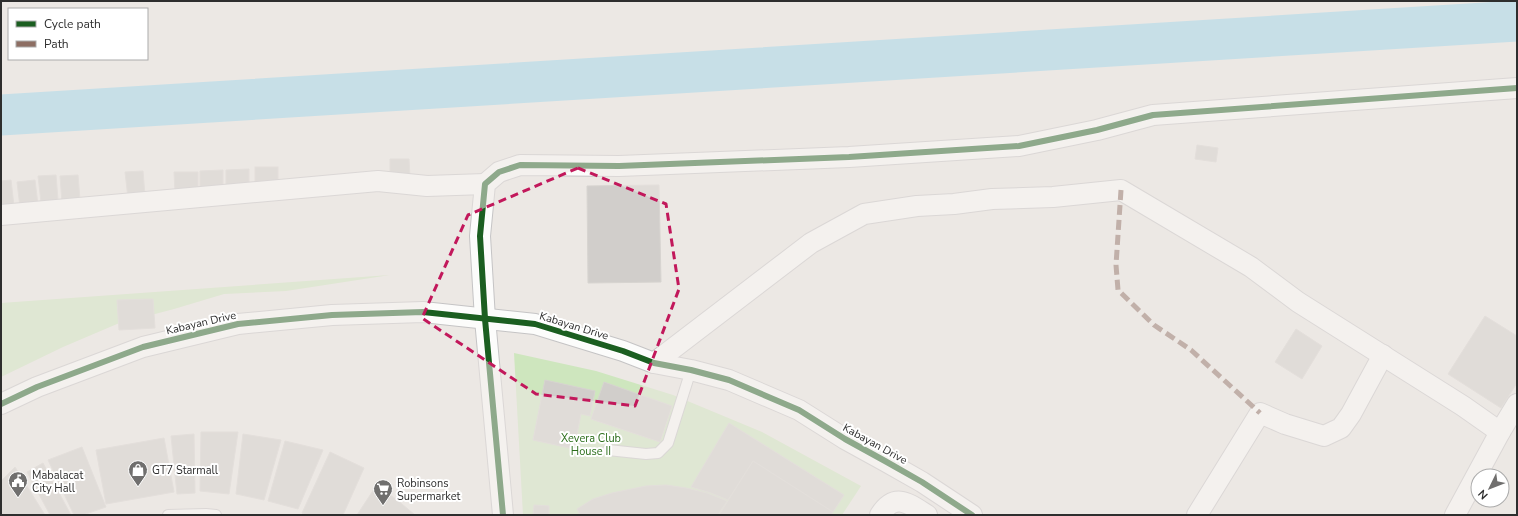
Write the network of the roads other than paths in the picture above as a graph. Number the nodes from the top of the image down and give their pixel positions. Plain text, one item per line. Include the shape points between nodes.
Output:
1 (1517, 88) edge
2 (485, 184) junction
3 (1, 215) edge
4 (485, 319) junction
5 (1383, 355) junction
6 (654, 363) junction
7 (691, 370) junction
8 (1, 404) edge
9 (1517, 404) edge
10 (1500, 432) junction
11 (608, 450) dead end
12 (882, 511) edge
13 (168, 515) edge
14 (216, 515) edge
15 (503, 515) edge
16 (927, 515) edge
17 (972, 515) edge
18 (1197, 515) edge
19 (1455, 515) edge

1 - 2 street via 1153,115 1019,146 849,157 619,166 520,165 499,172
2 - 3 street via 427,186 378,181
2 - 4 street via 480,236
4 - 6 street, Kabayan Drive via 535,324
4 - 8 street, Kabayan Drive via 423,312 332,315 238,324 143,347 37,387
4 - 15 street
5 - 6 street via 1298,302 1251,267 1122,190 916,206 864,214 811,243
5 - 10 street
5 - 18 street via 1341,428 1324,436 1284,424 1260,413
6 - 7 street, Kabayan Drive
7 - 11 lane via 668,443 658,453
7 - 17 street, Kabayan Drive via 729,380 799,410 922,482
9 - 10 street
10 - 19 street
12 - 16 street via 896,501 909,503
13 - 14 lane

